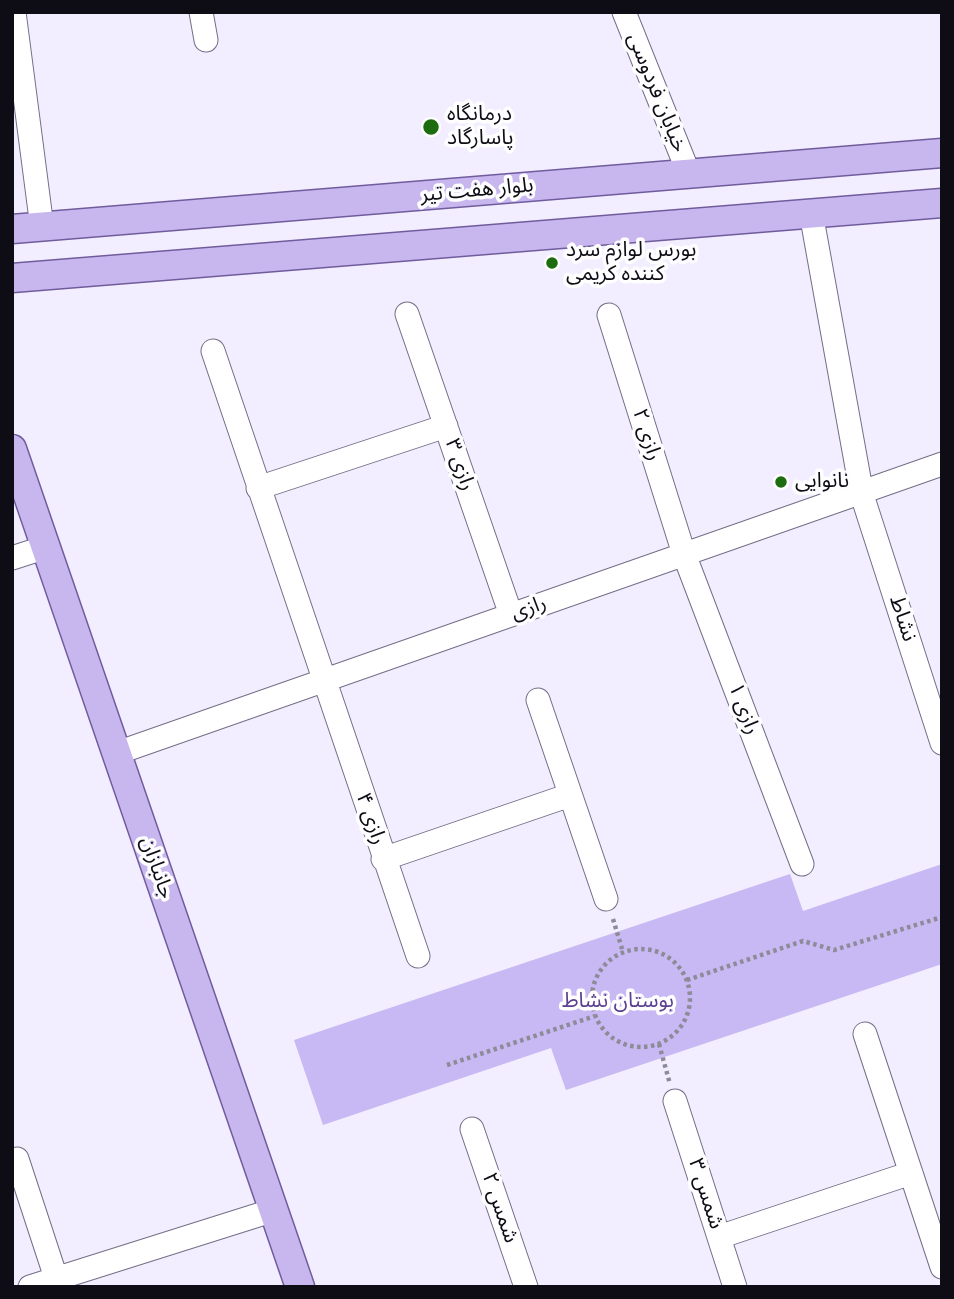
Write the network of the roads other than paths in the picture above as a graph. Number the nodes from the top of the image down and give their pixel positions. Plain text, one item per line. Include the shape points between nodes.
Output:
1 (13, 12) edge
2 (201, 12) edge
3 (624, 12) edge
4 (206, 40) dead end
5 (942, 153) edge
6 (689, 174) junction
7 (942, 202) edge
8 (811, 213) junction
9 (42, 227) junction
10 (12, 229) edge
11 (14, 281) edge
12 (407, 314) dead end
13 (609, 315) dead end
14 (213, 351) dead end
15 (446, 426) junction
16 (12, 449) edge
17 (942, 464) edge
18 (258, 488) junction
19 (862, 495) junction
20 (46, 547) junction
21 (684, 554) junction
22 (12, 558) edge
23 (511, 615) junction
24 (323, 681) junction
25 (538, 700) dead end
26 (939, 728) edge
27 (117, 753) junction
28 (570, 795) junction
29 (383, 859) junction
30 (802, 864) dead end
31 (606, 899) road end
32 (418, 956) dead end
33 (864, 1034) dead end
34 (675, 1101) road end
35 (472, 1129) dead end
36 (17, 1159) dead end
37 (911, 1173) junction
38 (274, 1210) junction
39 (719, 1237) junction
40 (942, 1268) edge
41 (58, 1283) edge
42 (30, 1287) edge
43 (300, 1287) edge
44 (526, 1287) edge
45 (735, 1287) edge

1 - 9 street
2 - 4 street
3 - 6 street, خیابان فردوسی
5 - 6 main road, بلوار هفت تیر
6 - 9 main road, بلوار هفت تیر
7 - 8 main road
8 - 11 main road
8 - 19 street, نشاط
9 - 10 main road, بلوار هفت تیر
12 - 15 street, رازی ۳
13 - 21 street, رازی ۲
14 - 18 street, رازی ۴
15 - 18 street
15 - 23 street, رازی ۳
16 - 20 main road, جانبازان
17 - 19 street, رازی
18 - 24 street, رازی ۴
19 - 21 street, رازی
19 - 26 street, نشاط
20 - 22 street
20 - 27 main road, جانبازان
21 - 23 street, رازی
21 - 30 street, رازی ۱
23 - 24 street, رازی
24 - 27 street, رازی
24 - 29 street, رازی ۴
25 - 28 street
27 - 38 main road, جانبازان
28 - 29 street
28 - 31 street
29 - 32 street, رازی ۴
33 - 37 street
34 - 39 street, شمس ۳
35 - 44 street, شمس ۲
36 - 41 street
37 - 39 street
37 - 40 street
38 - 41 street
38 - 43 main road, جانبازان
39 - 45 street, شمس ۳
41 - 42 street

